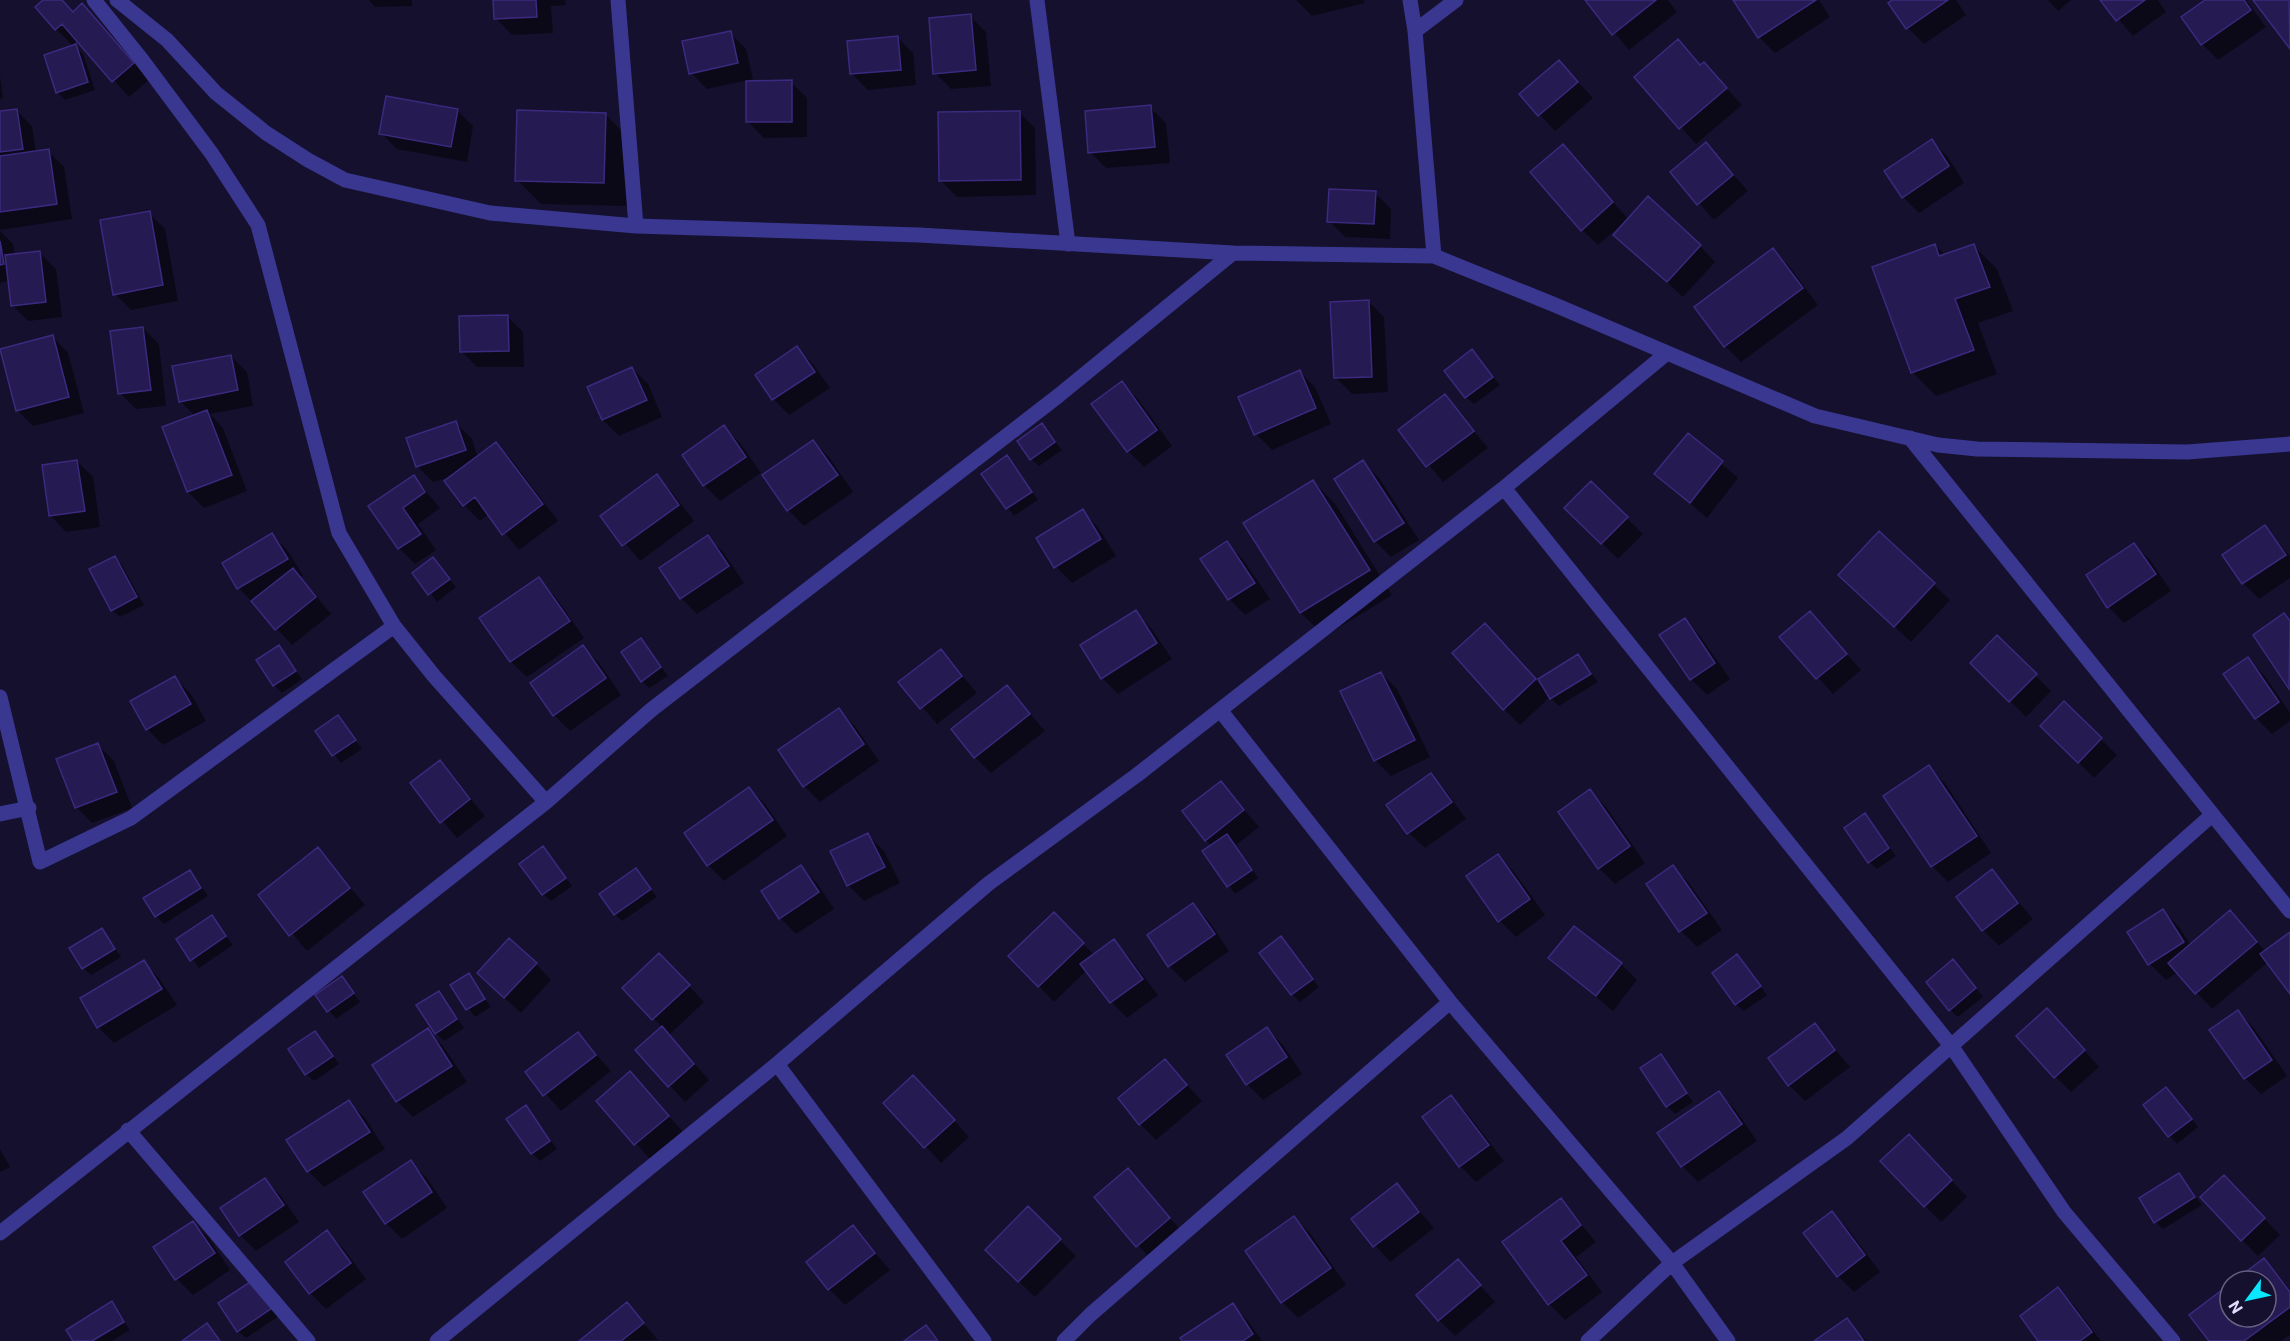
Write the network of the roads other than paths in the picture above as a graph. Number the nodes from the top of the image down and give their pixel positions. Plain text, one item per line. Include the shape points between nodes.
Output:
1 (94, 0) edge
2 (117, 0) edge
3 (618, 0) edge
4 (1037, 0) edge
5 (1410, 0) edge
6 (1456, 0) edge
7 (1415, 32) junction
8 (636, 226) junction
9 (1068, 244) junction
10 (1233, 253) junction
11 (1434, 256) junction
12 (1667, 354) junction
13 (1910, 438) junction
14 (2290, 444) edge
15 (1504, 488) junction
16 (394, 626) junction
17 (0, 697) edge
18 (1220, 711) junction
19 (546, 802) junction
20 (29, 808) junction
21 (0, 814) edge
22 (2212, 815) junction
23 (2289, 906) edge
24 (1450, 1002) junction
25 (1952, 1047) junction
26 (777, 1064) junction
27 (128, 1130) junction
28 (0, 1233) edge
29 (1672, 1263) junction
30 (308, 1341) edge
31 (436, 1341) edge
32 (984, 1341) edge
33 (1064, 1341) edge
34 (1588, 1341) edge
35 (1728, 1341) edge
36 (2173, 1341) edge

1 - 16 street via 212,154 258,225 339,533
2 - 8 street via 167,40 216,93 258,127 345,180 490,213
3 - 8 street
4 - 9 street
5 - 7 street
6 - 7 street
7 - 11 street
8 - 9 street
9 - 10 street
10 - 11 street
10 - 19 street via 1058,396 651,710
11 - 12 street
12 - 13 street via 1815,416
12 - 15 street
13 - 14 street via 1977,449 2082,451 2187,452
13 - 22 street
15 - 18 street
15 - 25 street
16 - 19 street
16 - 20 street via 131,818 40,862
17 - 20 street
18 - 24 street
18 - 26 street via 988,884
19 - 27 street
20 - 21 street
22 - 23 street
22 - 25 street
24 - 29 street
24 - 33 street
25 - 29 street via 1847,1138
25 - 36 street via 2064,1212
26 - 31 street
26 - 32 street
27 - 28 street
27 - 30 street
29 - 34 street
29 - 35 street

